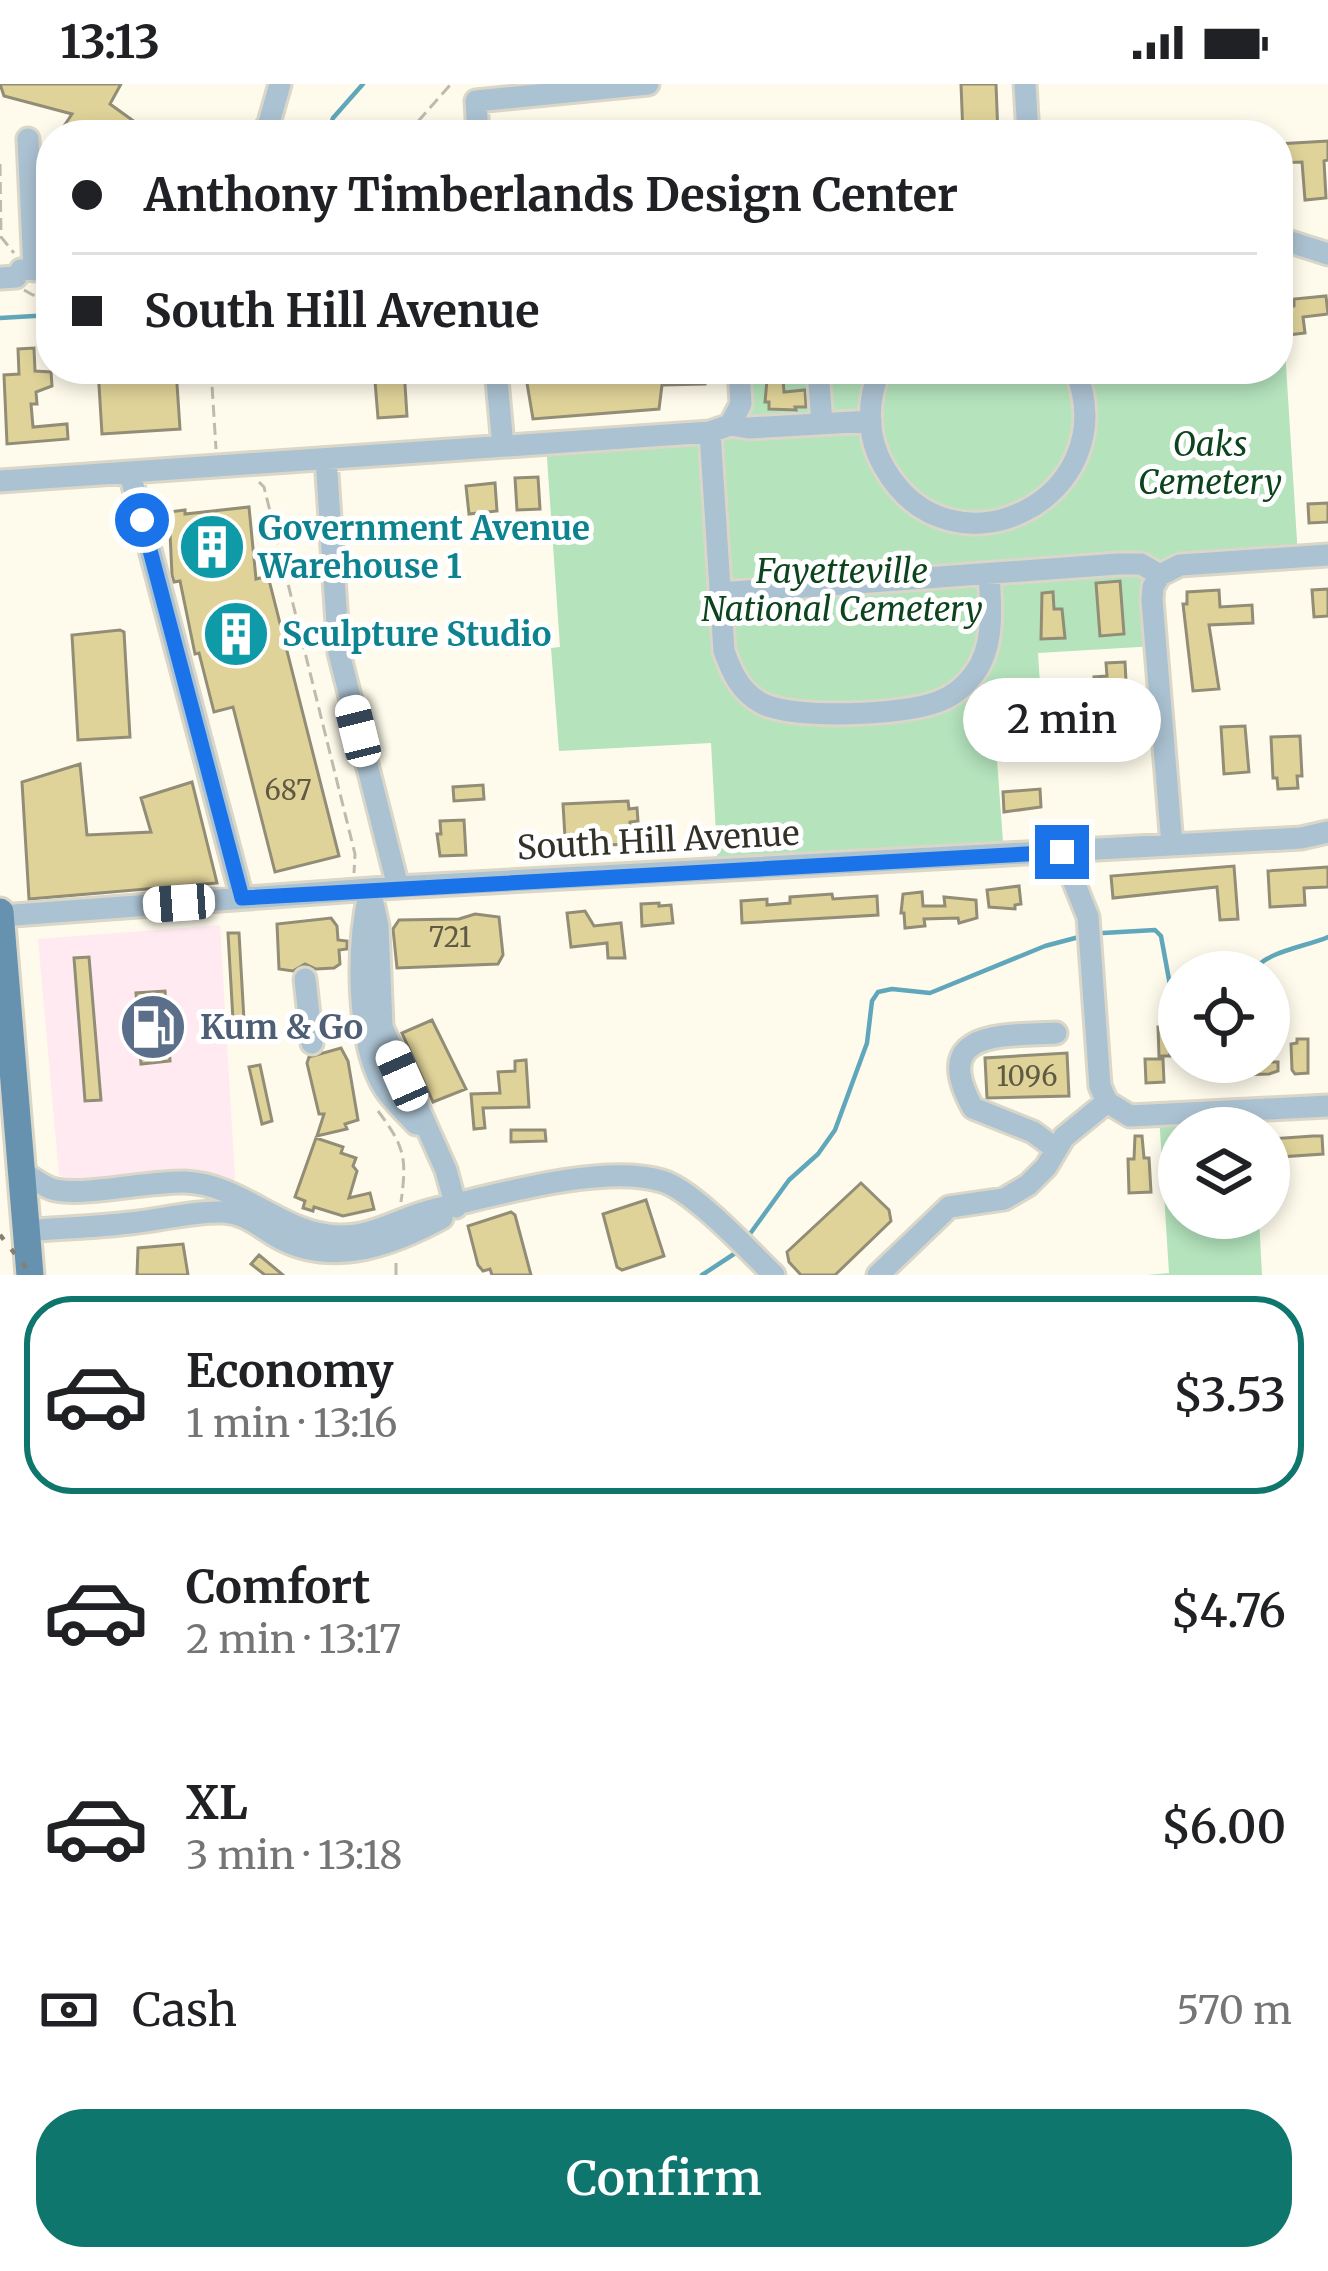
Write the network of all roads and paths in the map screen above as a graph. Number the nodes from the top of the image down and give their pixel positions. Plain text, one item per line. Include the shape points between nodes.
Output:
1 (280, 84) edge
2 (452, 84) edge
3 (648, 84) edge
4 (1025, 84) edge
5 (270, 120) edge
6 (420, 120) edge
7 (477, 120) edge
8 (1027, 120) edge
9 (28, 139) dead end
10 (0, 164) edge
11 (36, 185) edge
12 (36, 235) edge
13 (1293, 243) edge
14 (1328, 254) edge
15 (21, 271) edge
16 (36, 293) edge
17 (212, 384) edge
18 (497, 384) edge
19 (740, 384) edge
20 (819, 384) edge
21 (876, 384) edge
22 (1078, 384) edge
23 (871, 421) junction
24 (822, 424) junction
25 (720, 428) junction
26 (503, 446) junction
27 (326, 459) junction
28 (222, 467) junction
29 (130, 474) junction
30 (254, 480) dead end
31 (0, 481) edge
32 (1328, 555) edge
33 (989, 574) junction
34 (1160, 575) junction
35 (719, 593) junction
36 (1328, 832) edge
37 (1172, 845) junction
38 (1062, 852) junction
39 (398, 887) junction
40 (361, 890) junction
41 (242, 898) junction
42 (0, 915) edge
43 (305, 979) dead end
44 (1056, 1033) dead end
45 (312, 1043) dead end
46 (1107, 1102) junction
47 (1328, 1106) edge
48 (1056, 1149) junction
49 (24, 1173) junction
50 (456, 1207) junction
51 (28, 1231) junction
52 (772, 1273) edge
53 (30, 1275) edge
54 (878, 1275) edge

1 - 5 street
2 - 6 path
3 - 7 street via 476,101
4 - 8 street
9 - 11 street
10 - 15 path via 1,237
12 - 15 street
13 - 14 street
15 - 16 path via 23,289
17 - 28 path
18 - 26 street
19 - 25 street via 741,404
20 - 24 street
21 - 23 street
22 - 23 street via 1085,413 1074,463 1041,502 1003,520 961,521 921,507 885,469
23 - 24 street
24 - 25 street
25 - 26 street
25 - 35 street
26 - 27 street
27 - 28 street
27 - 39 street via 338,653
28 - 29 street
29 - 31 street
29 - 41 street
30 - 40 path via 264,487
32 - 34 street via 1180,565
33 - 34 street via 1141,564
33 - 35 street
33 - 35 street via 988,640 977,671 952,695 916,708 800,714 762,704 734,679
34 - 37 street via 1152,600
36 - 37 street, South Hill Avenue
37 - 38 street, South Hill Avenue
38 - 39 street, South Hill Avenue
38 - 46 street via 1088,917
39 - 40 street, South Hill Avenue
40 - 41 street, South Hill Avenue
40 - 50 street via 378,926 382,1027
41 - 42 street, South Hill Avenue
42 - 49 main road
43 - 45 street
44 - 48 street via 985,1036 963,1055 961,1074 973,1108
46 - 47 street via 1130,1116
46 - 48 street
48 - 54 street via 1028,1185 1004,1199 949,1207
49 - 50 street via 58,1190 189,1182 336,1236
49 - 51 main road
50 - 51 street via 397,1240 344,1252 296,1245 231,1212
50 - 52 street via 564,1181 664,1181
51 - 53 main road

